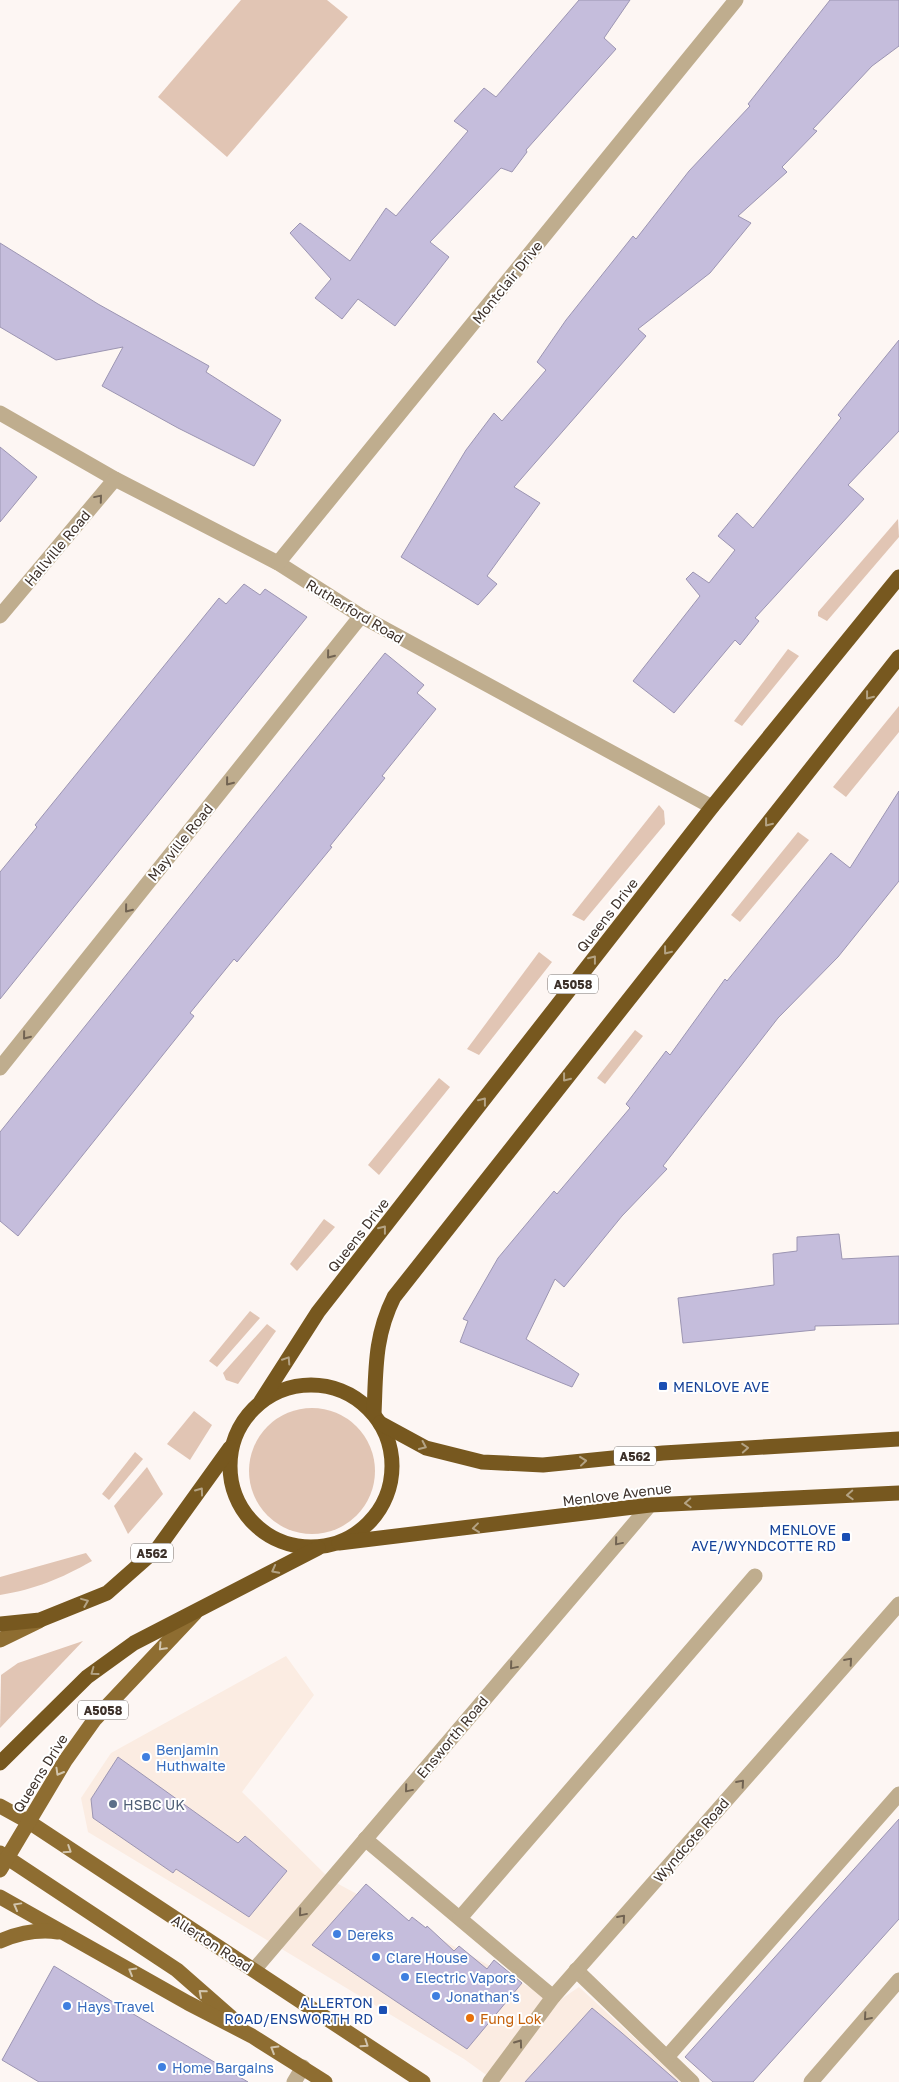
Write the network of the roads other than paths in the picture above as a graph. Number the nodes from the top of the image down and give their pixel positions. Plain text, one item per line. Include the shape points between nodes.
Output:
1 (736, 0) edge
2 (0, 413) edge
3 (115, 480) junction
4 (278, 563) junction
5 (899, 577) edge
6 (0, 616) edge
7 (361, 616) junction
8 (899, 658) edge
9 (712, 807) junction
10 (0, 1068) edge
11 (261, 1401) junction
12 (377, 1418) junction
13 (899, 1439) edge
14 (231, 1448) junction
15 (899, 1493) edge
16 (650, 1505) junction
17 (339, 1543) junction
18 (318, 1548) junction
19 (755, 1576) dead end
20 (899, 1604) edge
21 (196, 1612) junction
22 (40, 1620) junction
23 (0, 1624) edge
24 (0, 1640) edge
25 (0, 1763) edge
26 (899, 1794) edge
27 (0, 1806) edge
28 (29, 1822) junction
29 (365, 1839) junction
30 (2, 1860) edge
31 (0, 1897) edge
32 (460, 1918) junction
33 (64, 1932) junction
34 (0, 1941) edge
35 (254, 1970) junction
36 (576, 1970) junction
37 (899, 1980) edge
38 (552, 1997) junction
39 (252, 2036) junction
40 (667, 2057) junction
41 (303, 2067) junction
42 (294, 2082) edge
43 (325, 2082) edge
44 (423, 2082) edge
45 (490, 2082) edge
46 (692, 2082) edge
47 (811, 2082) edge

1 - 4 street, Montclair Drive
2 - 3 street, Rutherford Road
3 - 4 street, Rutherford Road
6 -> 3 street, Hallville Road
4 - 7 street, Rutherford Road
5 - 9 highway, Queens Drive / A5058
7 - 9 street, Rutherford Road
7 -> 10 street, Mayville Road
8 -> 12 highway via 394,1298 383,1319 378,1341
11 -> 9 highway, Queens Drive / A5058 via 318,1312
11 - 12 highway, A562 via 283,1389 307,1385 332,1387 355,1397
11 - 14 highway, A562 via 242,1422
12 -> 13 highway, A562 via 426,1448 482,1462 543,1465 662,1453
12 - 17 highway, A562 via 391,1451 393,1466 389,1491 378,1513 361,1531
14 - 18 highway, A562 via 229,1474 235,1499 249,1520 268,1536 292,1546
22 -> 14 highway, A562 via 107,1593 158,1548
15 -> 16 highway, Menlove Avenue / A562
16 -> 17 highway, Menlove Avenue / A562
16 -> 29 street, Ensworth Road
17 - 18 highway, A562
18 -> 21 highway, Queens Drive / A562
19 - 32 street
36 -> 20 street, Wyndcote Road
21 -> 25 highway, Queens Drive / A562 via 134,1643 87,1677
21 -> 28 main road, Queens Drive / A5058 via 95,1719 65,1761
22 - 23 highway, A562
22 - 24 main road
26 - 40 street
27 - 28 main road, Allerton Road
28 - 30 main road, Queens Drive / A5058
28 -> 35 main road, Allerton Road
29 - 32 street
29 -> 35 street, Ensworth Road
39 -> 30 main road via 177,1970
33 -> 31 main road
32 - 38 street
33 - 34 main road via 44,1930
39 -> 33 main road
35 -> 44 main road, Allerton Road
36 - 38 street, Wyndcote Road
36 - 40 street
37 -> 47 street
45 -> 38 street, Wyndcote Road
41 -> 39 main road
40 - 46 street
41 - 42 street
41 - 43 main road

